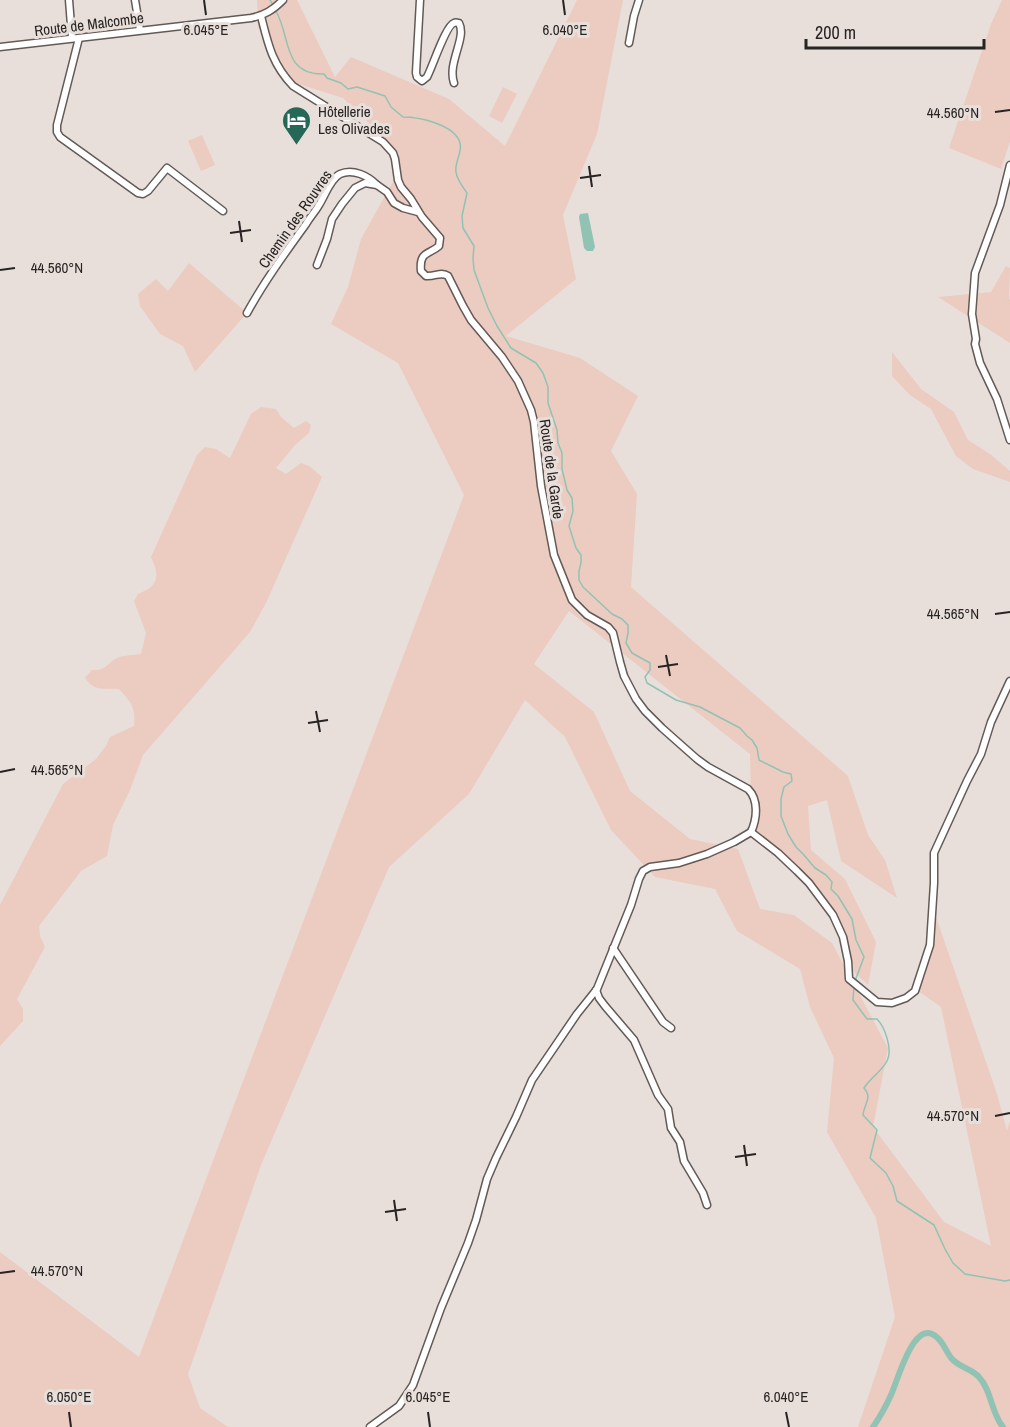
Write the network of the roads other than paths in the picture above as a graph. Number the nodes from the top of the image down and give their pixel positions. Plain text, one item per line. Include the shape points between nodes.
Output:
1 (69, 0) edge
2 (135, 0) edge
3 (283, 0) edge
4 (420, 0) edge
5 (639, 0) edge
6 (261, 16) junction
7 (140, 30) junction
8 (76, 38) junction
9 (629, 43) dead end
10 (0, 47) edge
11 (454, 83) dead end
12 (1010, 165) edge
13 (377, 185) junction
14 (223, 211) dead end
15 (418, 212) junction
16 (317, 265) dead end
17 (247, 313) dead end
18 (1010, 441) edge
19 (1010, 681) edge
20 (751, 832) junction
21 (613, 948) junction
22 (596, 990) junction
23 (671, 1029) dead end
24 (707, 1205) dead end
25 (370, 1427) edge

1 - 8 street
2 - 7 street
3 - 6 street, Route de Malcombe
4 - 11 street via 417,77 422,81 428,77 446,33 455,22 462,30 452,71
5 - 9 street
6 - 7 street, Route de Malcombe
6 - 15 street, Route de la Garde via 269,50 286,78 389,147 398,180
7 - 8 street, Route de Malcombe
8 - 10 street, Route de Malcombe
8 - 14 street via 57,125 60,136 138,193 148,191 166,168
12 - 18 street via 975,273 972,314 980,363
13 - 15 street via 394,203
13 - 16 street via 365,183 355,188 342,204 332,219
13 - 17 street, Chemin des Rouvres via 359,173 337,175
15 - 20 street, Route de la Garde via 438,234 440,243 425,254 421,272 426,276 448,276 462,306 512,371 529,404 554,555 572,600 613,633 624,676 645,711 697,759 752,793 756,822
19 - 20 street via 934,853 930,945 915,991 906,998 892,1003 877,1002 850,981 843,937 833,915 809,883
20 - 21 street via 707,854 643,871
21 - 22 street
21 - 23 street
22 - 24 street via 634,1040 668,1109 684,1161
22 - 25 street via 532,1080 496,1158 468,1243 406,1396 399,1406

